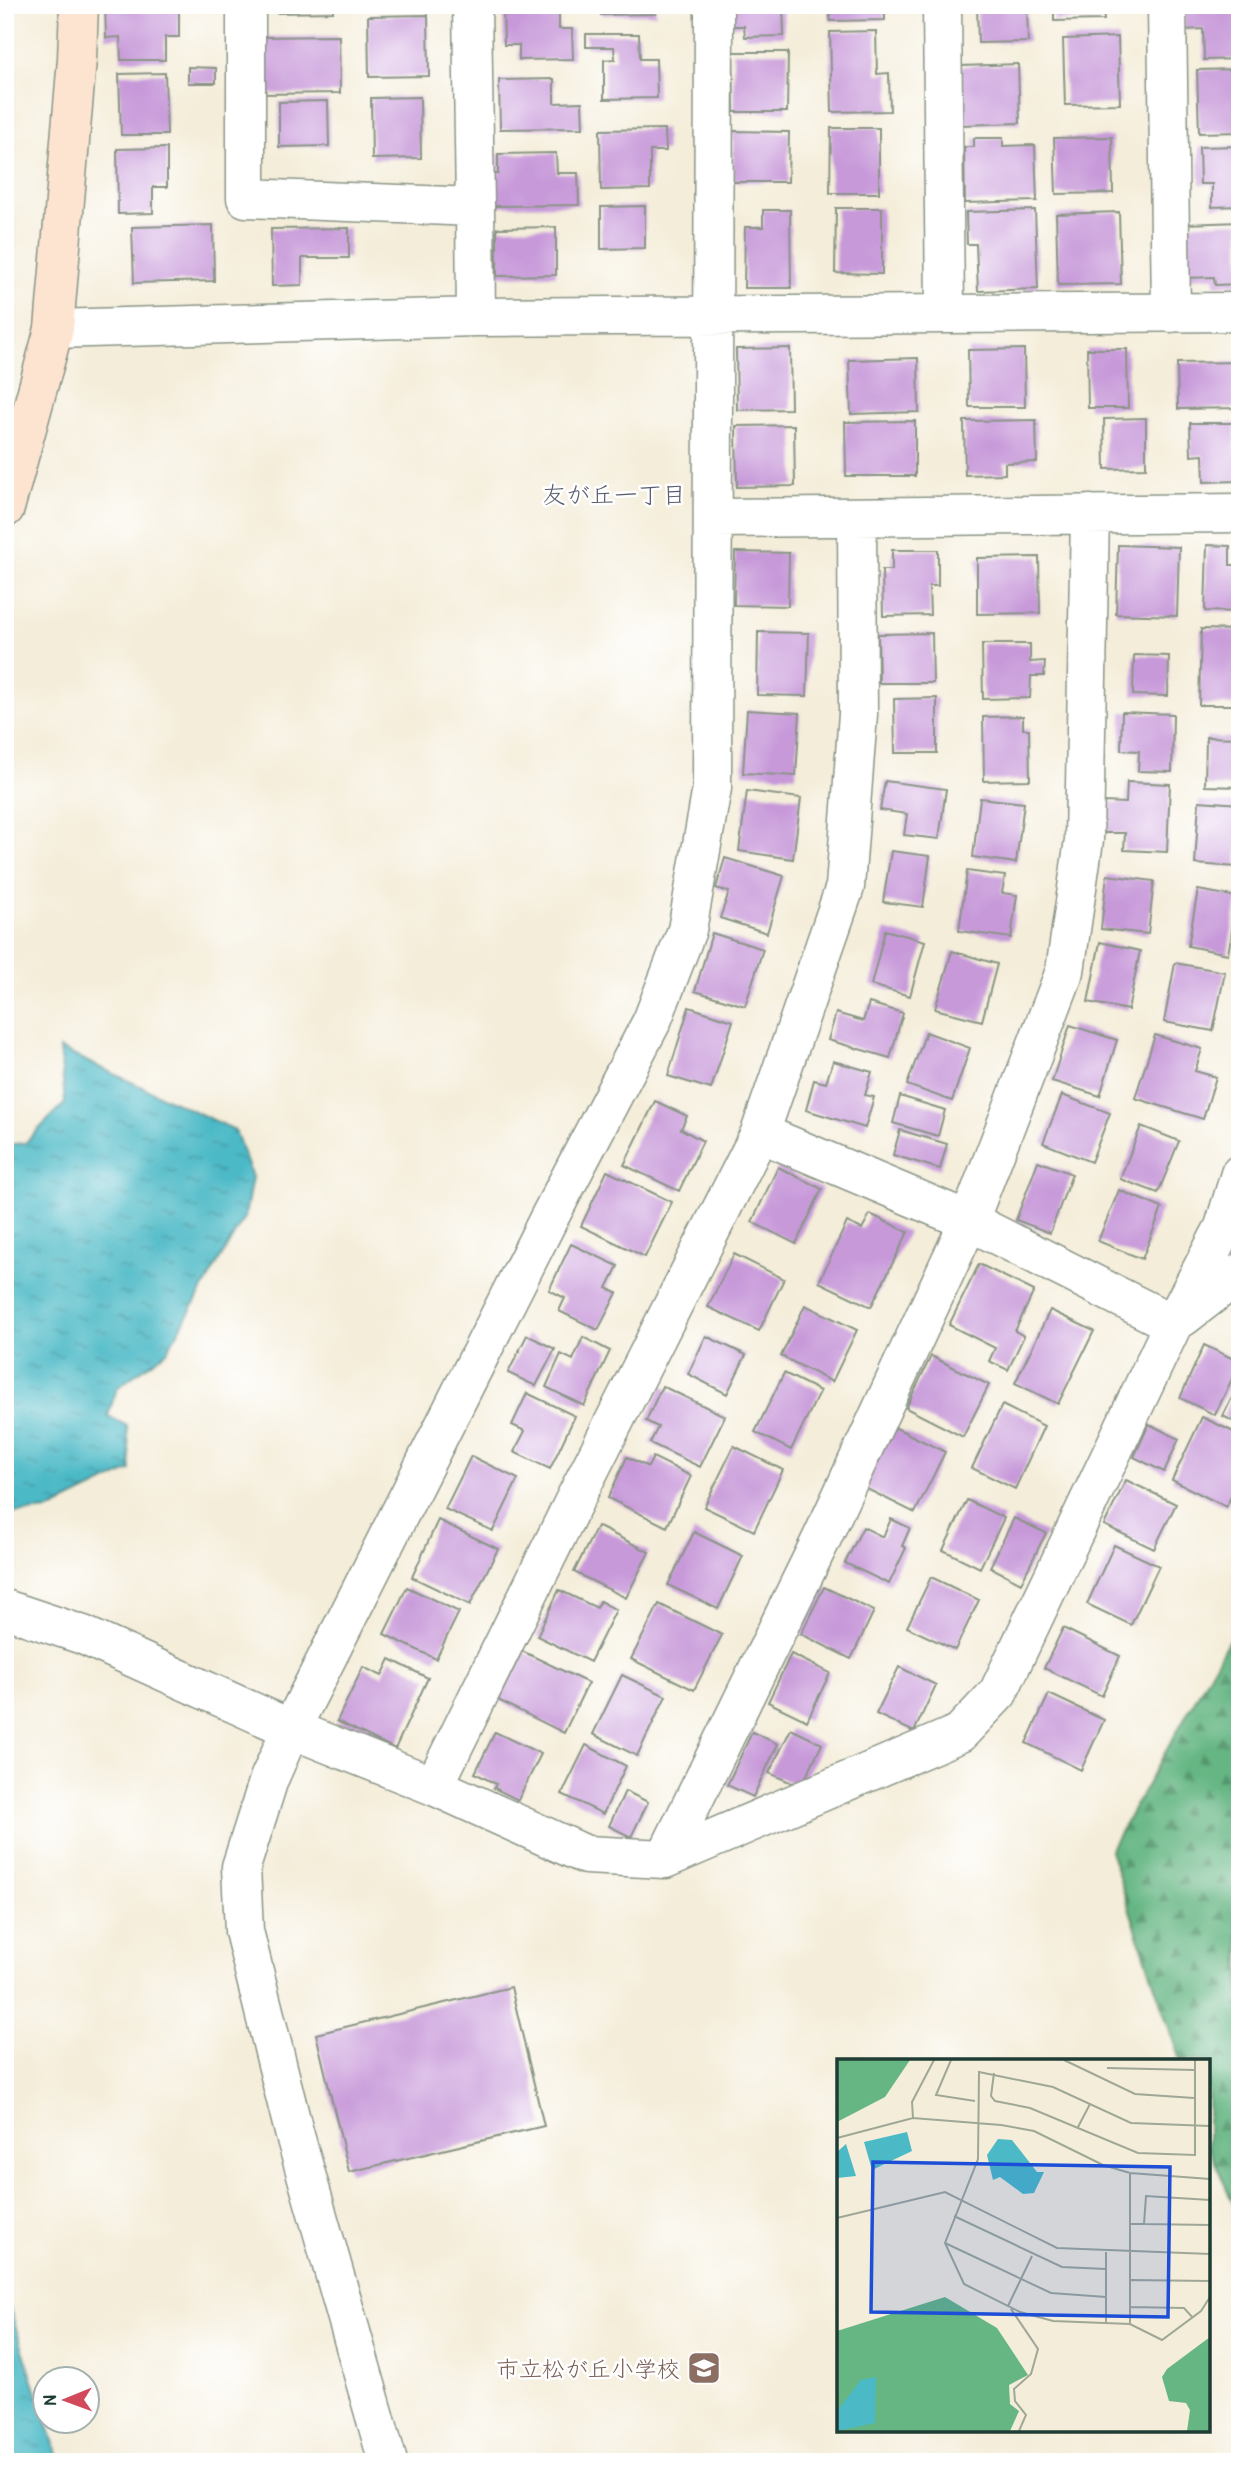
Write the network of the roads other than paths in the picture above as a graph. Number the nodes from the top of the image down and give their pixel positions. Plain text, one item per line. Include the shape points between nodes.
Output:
1 (79, 5) edge
2 (246, 5) edge
3 (472, 5) edge
4 (714, 5) edge
5 (942, 5) edge
6 (1167, 5) edge
7 (475, 207) junction
8 (1240, 312) edge
9 (944, 313) junction
10 (1171, 313) junction
11 (715, 316) junction
12 (476, 317) junction
13 (54, 329) junction
14 (5, 508) edge
15 (1240, 513) edge
16 (1090, 514) junction
17 (857, 517) junction
18 (715, 518) junction
19 (760, 1133) junction
20 (1240, 1174) edge
21 (969, 1221) junction
22 (1240, 1273) edge
23 (1173, 1324) junction
24 (5, 1609) edge
25 (291, 1729) junction
26 (434, 1786) junction
27 (665, 1859) junction
28 (388, 2462) edge

1 - 13 street
2 - 7 street via 246,198
3 - 7 street
4 - 11 street
5 - 9 street
6 - 10 street
7 - 12 street
8 - 10 street
9 - 10 street
9 - 11 street
11 - 12 street
11 - 18 street
12 - 13 street
13 - 14 street
15 - 16 street
16 - 17 street
16 - 21 street via 1084,840 1065,971
17 - 18 street
17 - 19 street via 858,714 845,887
18 - 25 street via 712,788 687,930 652,1021
19 - 21 street
19 - 26 street
20 - 23 street via 1224,1227
21 - 23 street
21 - 27 street via 822,1538
22 - 23 street
23 - 27 street via 998,1693 960,1732
24 - 25 street via 83,1635
25 - 26 street
25 - 28 street via 242,1867 244,1931 294,2132
26 - 27 street via 586,1855

